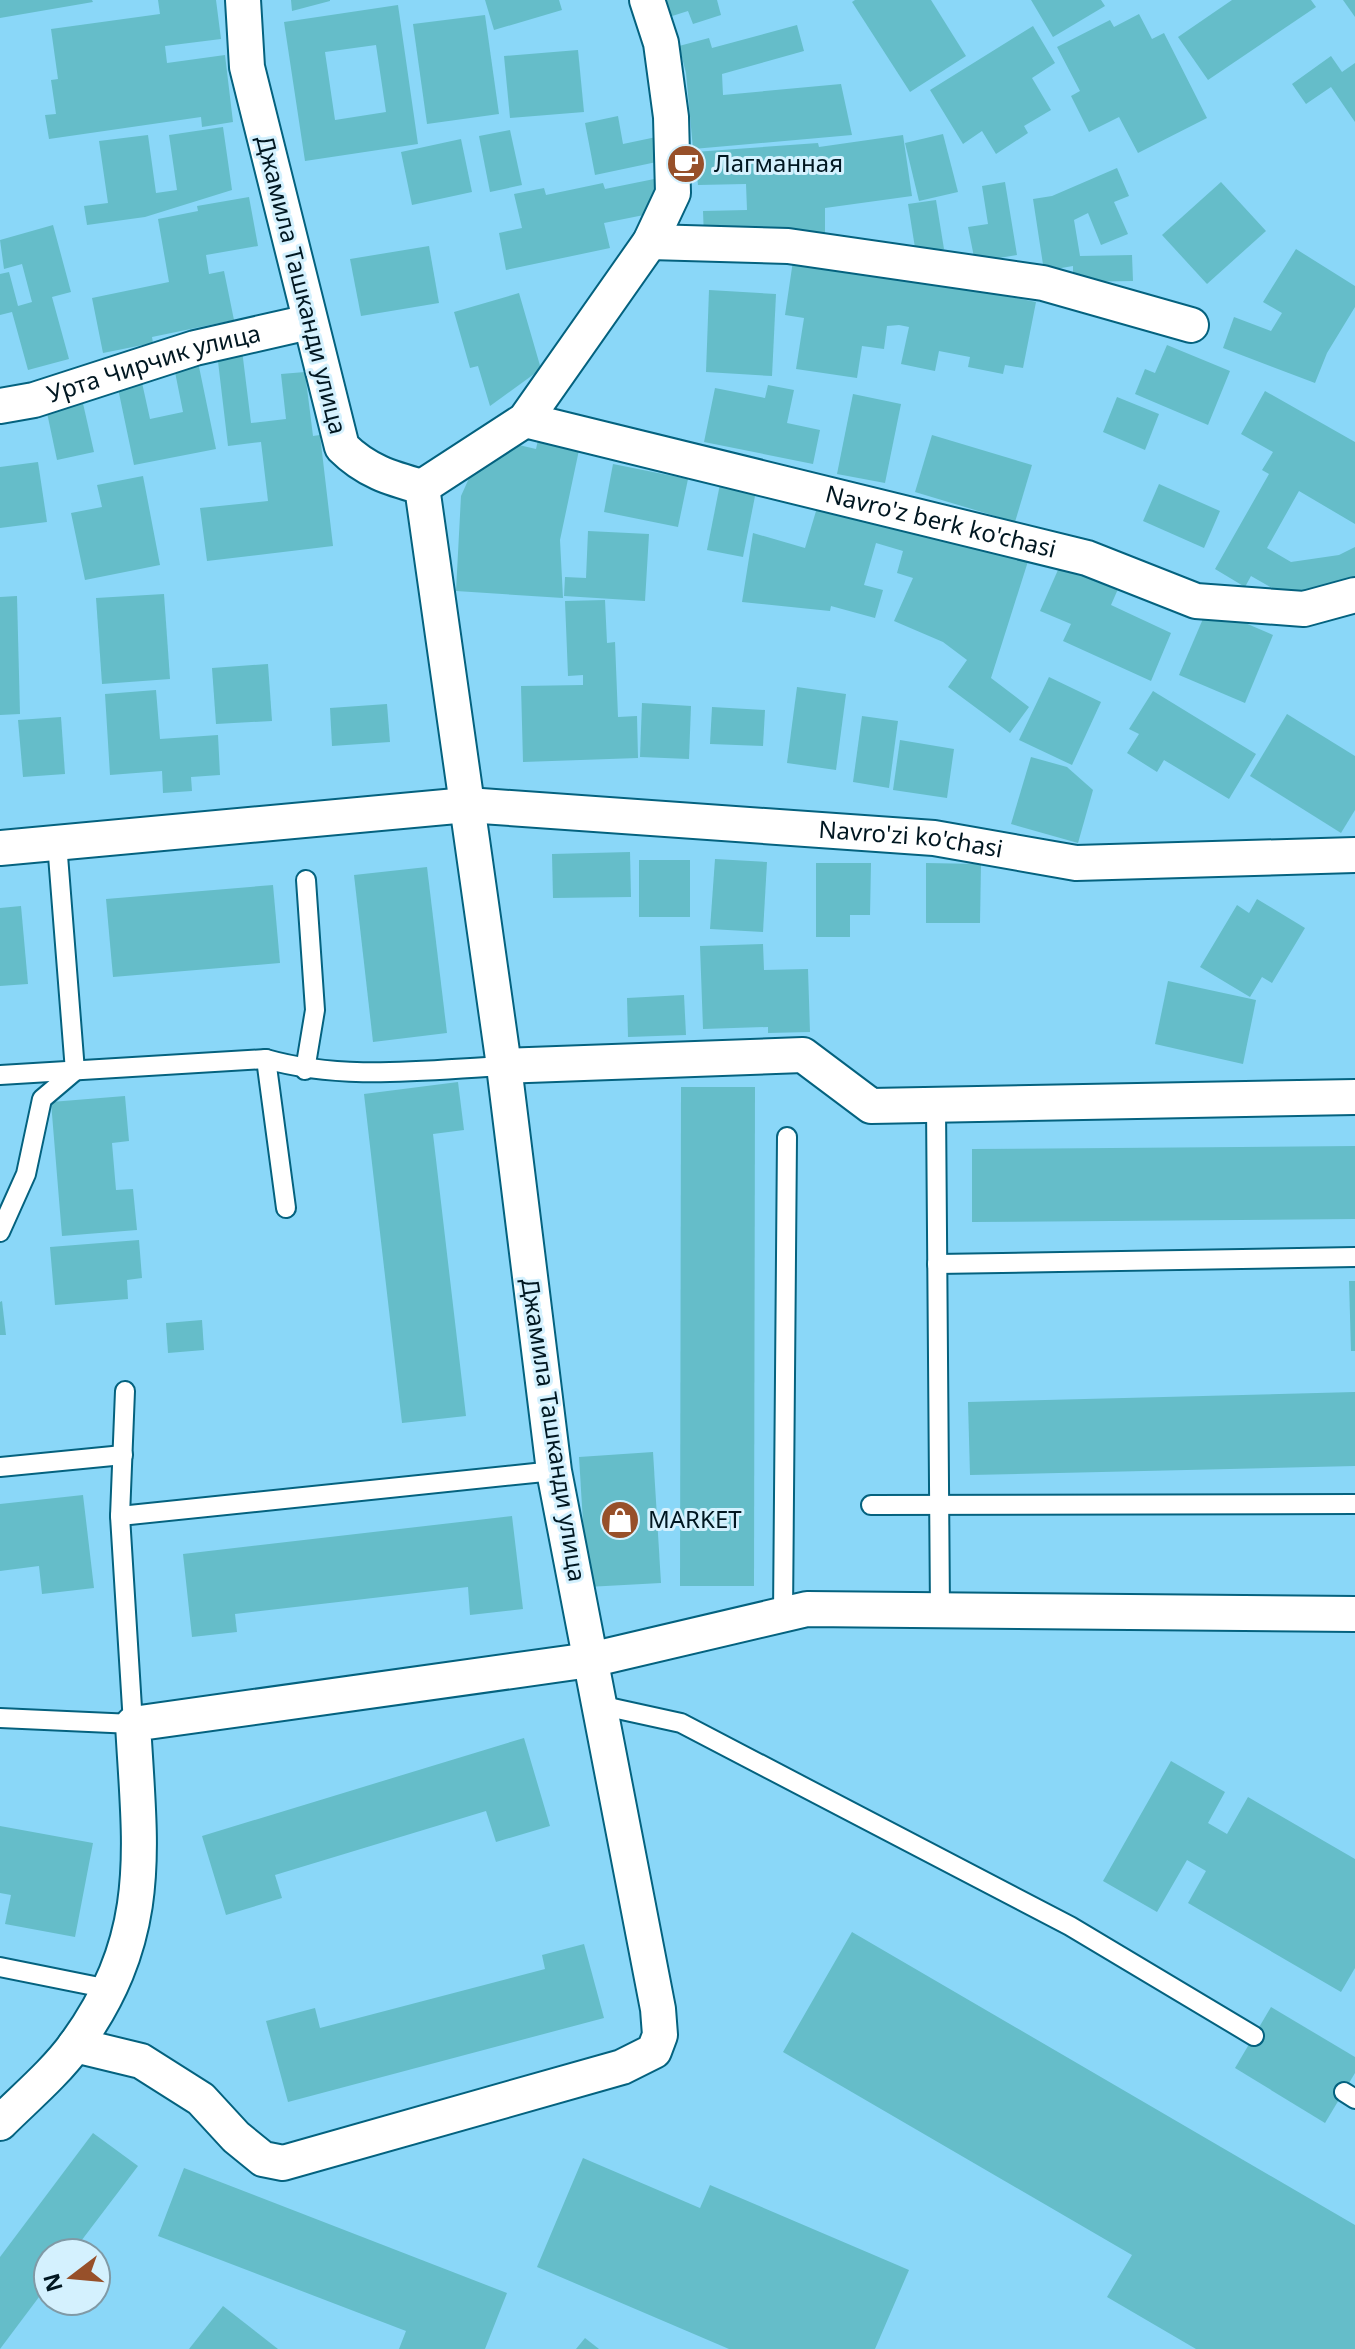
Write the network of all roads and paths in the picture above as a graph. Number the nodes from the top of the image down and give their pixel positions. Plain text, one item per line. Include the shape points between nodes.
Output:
1 (243, 0) edge
2 (647, 0) edge
3 (650, 242) junction
4 (309, 322) junction
5 (1191, 325) dead end
6 (0, 406) edge
7 (525, 420) junction
8 (422, 487) junction
9 (1355, 595) edge
10 (467, 805) junction
11 (57, 843) junction
12 (0, 848) edge
13 (1355, 855) edge
14 (306, 880) dead end
15 (266, 1059) junction
16 (504, 1066) junction
17 (305, 1070) junction
18 (75, 1071) junction
19 (0, 1075) edge
20 (1355, 1097) edge
21 (936, 1105) junction
22 (787, 1137) dead end
23 (286, 1208) dead end
24 (0, 1232) edge
25 (1355, 1257) edge
26 (937, 1264) junction
27 (125, 1391) dead end
28 (123, 1455) junction
29 (0, 1467) edge
30 (554, 1471) junction
31 (1355, 1504) edge
32 (871, 1505) dead end
33 (939, 1505) junction
34 (120, 1516) junction
35 (940, 1610) junction
36 (1355, 1614) edge
37 (783, 1615) junction
38 (590, 1660) junction
39 (599, 1705) junction
40 (0, 1718) edge
41 (133, 1724) junction
42 (0, 1967) edge
43 (109, 1989) junction
44 (1254, 2036) dead end
45 (75, 2045) junction
46 (0, 2123) edge

1 - 4 street, Джамила Ташканди улица via 247,67
2 - 3 street via 661,43 671,117 673,193
3 - 5 street via 788,246 1043,283
3 - 7 street
4 - 6 street, Урта Чирчик улица via 195,348
4 - 8 street, Джамила Ташканди улица via 342,447 380,476
7 - 8 street
7 - 9 street, Navro'z berk ko'chasi via 1087,558 1196,601 1304,609
8 - 10 street, Джамила Ташканди улица
10 - 11 street
10 - 13 street, Navro'zi ko'chasi via 934,838 1076,863
10 - 16 street, Джамила Ташканди улица
11 - 12 street
11 - 18 lane
14 - 17 lane via 315,1010
15 - 17 lane
15 - 18 lane
15 - 23 lane
16 - 17 lane via 366,1073
16 - 21 street via 803,1055 871,1106
16 - 30 street, Джамила Ташканди улица
18 - 19 lane
18 - 24 lane via 42,1099 26,1174
20 - 21 street
21 - 26 lane
22 - 37 lane
25 - 26 lane
26 - 33 lane
27 - 28 lane
28 - 29 lane
28 - 34 lane
30 - 34 lane
30 - 38 street, Джамила Ташканди улица
31 - 33 lane
32 - 33 lane
33 - 35 lane
34 - 41 lane
35 - 36 street
35 - 37 street via 807,1609
37 - 38 street
38 - 39 street, Джамила Ташканди улица
38 - 41 street
39 - 44 lane via 681,1723 1070,1926
39 - 45 street, Джамила Ташканди улица via 658,2009 660,2035 654,2051 622,2067 283,2163 263,2159 201,2099 141,2061
40 - 41 lane
41 - 43 street via 141,1867 130,1939
42 - 43 lane
43 - 45 street
45 - 46 street

